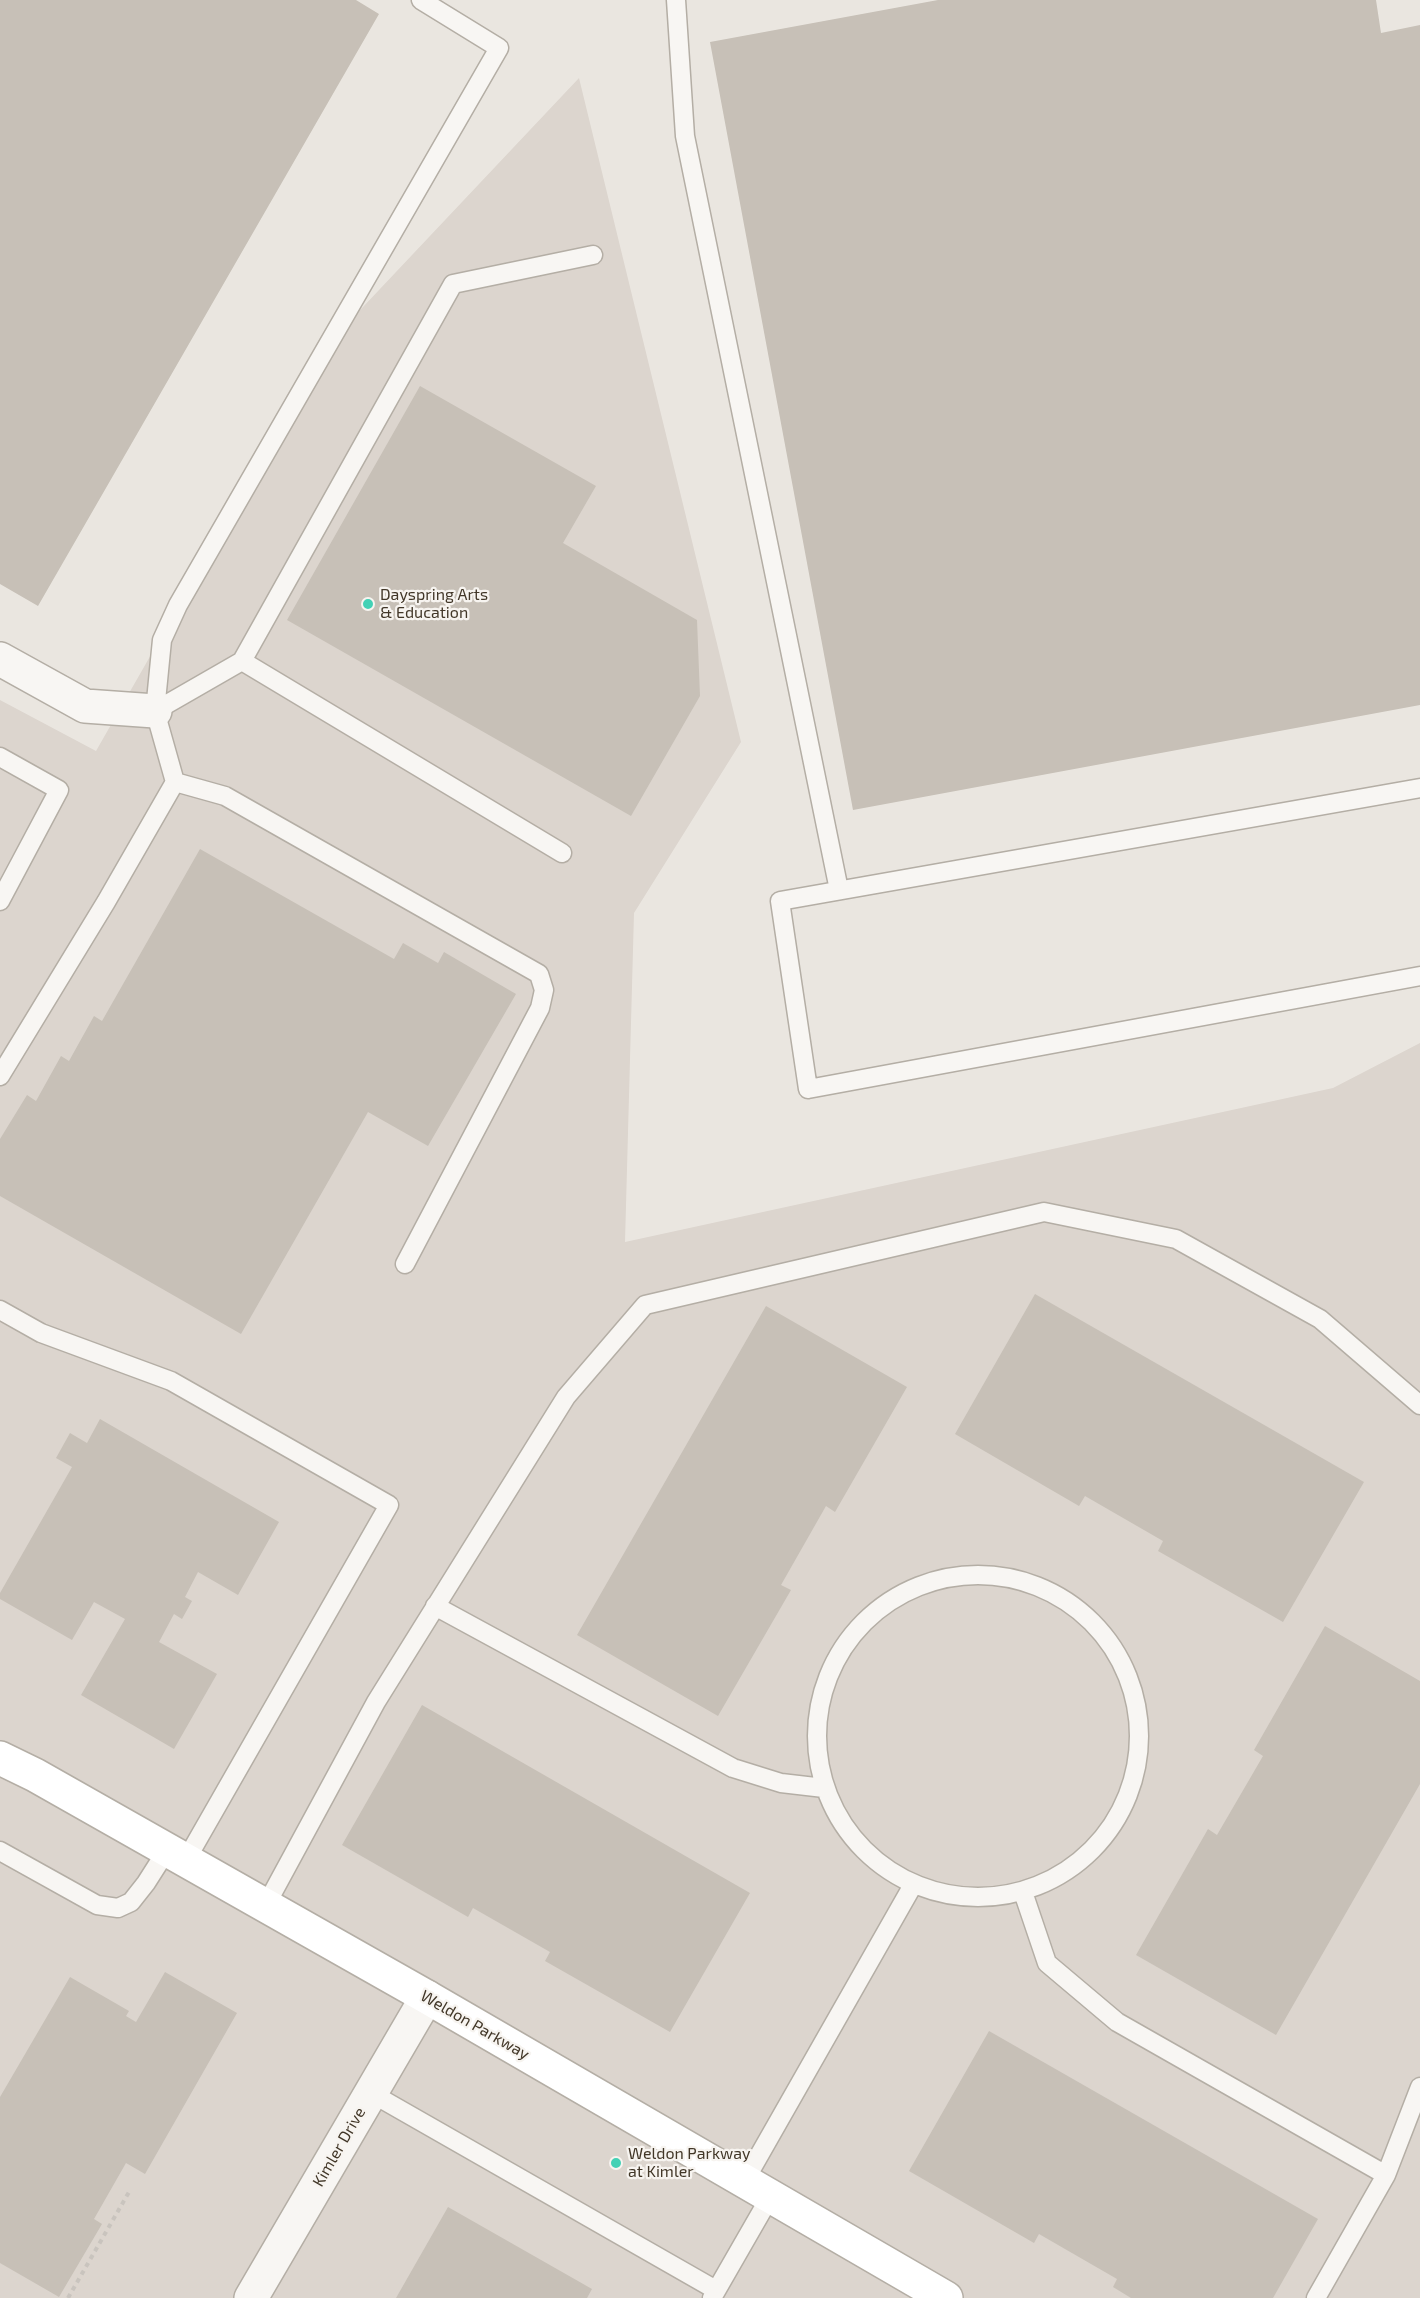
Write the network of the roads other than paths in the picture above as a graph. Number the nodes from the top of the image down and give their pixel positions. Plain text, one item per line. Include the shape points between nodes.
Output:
1 (421, 0) edge
2 (676, 0) edge
3 (593, 255) dead end
4 (0, 659) edge
5 (242, 661) junction
6 (154, 711) junction
7 (0, 757) edge
8 (175, 782) junction
9 (1420, 788) edge
10 (562, 853) dead end
11 (839, 891) junction
12 (0, 902) edge
13 (1420, 976) edge
14 (0, 1077) edge
15 (405, 1264) dead end
16 (0, 1310) edge
17 (1420, 1405) edge
18 (435, 1606) junction
19 (0, 1758) edge
20 (824, 1788) junction
21 (0, 1851) edge
22 (176, 1855) junction
23 (913, 1885) junction
24 (1023, 1892) junction
25 (266, 1905) junction
26 (427, 1997) junction
27 (1420, 2087) edge
28 (371, 2093) junction
29 (1386, 2175) junction
30 (757, 2189) junction
31 (714, 2294) edge
32 (251, 2298) edge
33 (946, 2298) edge
34 (1316, 2298) edge

1 - 6 lane via 499,48 178,605 162,640
2 - 11 lane via 685,136
3 - 5 lane via 453,284
4 - 6 street via 85,706
5 - 6 lane
5 - 10 lane
6 - 8 lane
7 - 12 lane via 59,790
8 - 14 lane
8 - 15 lane via 225,796 539,974 544,990 540,1008
9 - 11 lane
11 - 13 lane via 780,901 808,1089
16 - 22 lane via 41,1333 171,1381 389,1505
17 - 18 lane via 1320,1319 1176,1239 1044,1212 645,1305 566,1397
18 - 20 lane via 733,1768 781,1783
18 - 25 lane via 376,1701
19 - 22 street, Weldon Parkway
20 - 23 lane via 844,1828 859,1845 875,1862
20 - 24 lane via 815,1733 826,1679 862,1624 895,1596 947,1576 1001,1575 1054,1592 1097,1625 1127,1671 1140,1724 1135,1779 1111,1828 1073,1868
21 - 22 lane via 97,1905 118,1908 131,1902
22 - 25 street, Weldon Parkway
23 - 24 lane via 968,1898
23 - 30 lane
24 - 29 lane via 1047,1963 1117,2022
25 - 26 street, Weldon Parkway
26 - 28 street, Kimler Drive
26 - 30 street, Weldon Parkway
27 - 29 lane
28 - 31 lane
28 - 32 street, Kimler Drive
29 - 34 lane
30 - 31 lane
30 - 33 street, Weldon Parkway

